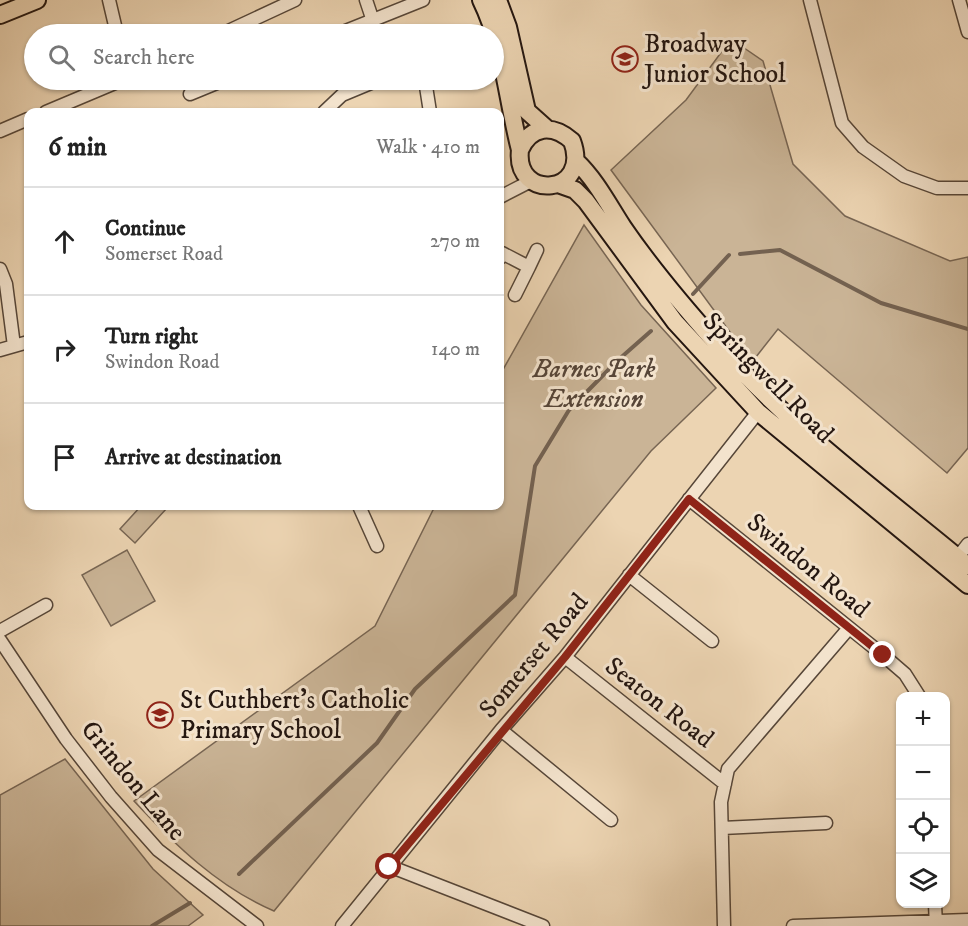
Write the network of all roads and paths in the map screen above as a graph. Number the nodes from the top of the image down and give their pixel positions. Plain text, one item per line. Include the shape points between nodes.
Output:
1 (37, 0) edge
2 (109, 0) edge
3 (295, 0) edge
4 (366, 0) edge
5 (423, 0) edge
6 (481, 0) edge
7 (498, 0) edge
8 (810, 0) edge
9 (959, 0) edge
10 (0, 15) edge
11 (373, 21) junction
12 (115, 24) edge
13 (243, 24) edge
14 (365, 24) edge
15 (491, 24) edge
16 (968, 32) edge
17 (504, 78) edge
18 (98, 90) edge
19 (200, 90) edge
20 (354, 90) edge
21 (427, 90) edge
22 (190, 94) dead end
23 (56, 108) edge
24 (328, 108) edge
25 (430, 108) edge
26 (24, 122) edge
27 (546, 128) junction
28 (0, 131) edge
29 (519, 150) junction
30 (576, 161) junction
31 (531, 181) junction
32 (558, 184) junction
33 (968, 188) edge
34 (504, 195) edge
35 (537, 250) dead end
36 (504, 254) edge
37 (529, 267) junction
38 (0, 269) edge
39 (515, 295) dead end
40 (24, 343) edge
41 (14, 346) junction
42 (0, 350) edge
43 (770, 399) junction
44 (758, 412) junction
45 (689, 499) junction
46 (361, 510) edge
47 (377, 546) dead end
48 (960, 559) edge
49 (629, 575) junction
50 (968, 585) edge
51 (46, 606) dead end
52 (849, 628) junction
53 (0, 631) edge
54 (0, 640) edge
55 (712, 641) dead end
56 (565, 657) junction
57 (916, 692) edge
58 (501, 730) junction
59 (725, 784) junction
60 (611, 820) dead end
61 (826, 823) dead end
62 (722, 828) junction
63 (389, 867) junction
64 (935, 908) edge
65 (968, 920) edge
66 (936, 923) edge
67 (257, 926) edge
68 (342, 926) edge
69 (543, 926) edge
70 (724, 926) edge
71 (794, 926) edge

1 - 10 main road
2 - 12 street
3 - 13 street
4 - 11 street
5 - 11 street
6 - 15 main road
7 - 27 main road, Springwell Road via 527,111
8 - 33 street via 842,123 863,147 904,176 937,188
9 - 16 street
11 - 14 street
17 - 29 main road
18 - 23 street
19 - 22 street
20 - 24 street
21 - 25 street
26 - 28 street
27 - 29 main road via 528,135
27 - 30 main road, Springwell Road via 562,132 572,141
29 - 31 main road via 521,168
30 - 32 main road via 568,177
30 - 43 main road, Springwell Road via 590,174 659,275 717,345
31 - 32 main road, Springwell Road via 543,186
31 - 34 street
32 - 44 main road, Springwell Road via 575,190 586,201 675,322
35 - 37 street
36 - 37 street
37 - 39 street
38 - 41 street via 6,284
40 - 41 street
41 - 42 street
43 - 44 main road
43 - 48 main road, Springwell Road
44 - 45 street, Somerset Road
44 - 48 main road, Springwell Road
45 - 49 street, Somerset Road
45 - 52 street, Swindon Road
46 - 47 street
48 - 50 main road, Springwell Road
49 - 55 street
49 - 56 street, Somerset Road
51 - 53 street
52 - 57 street, Swindon Road via 905,674
52 - 59 street via 729,769
54 - 67 street, Grindon Lane via 66,739 158,850
56 - 58 street, Somerset Road
56 - 59 street, Seaton Road
58 - 60 street
58 - 63 street, Somerset Road
59 - 62 street
61 - 62 street
62 - 70 street
63 - 68 street, Somerset Road
63 - 69 street
64 - 66 street
65 - 66 street
66 - 71 street

